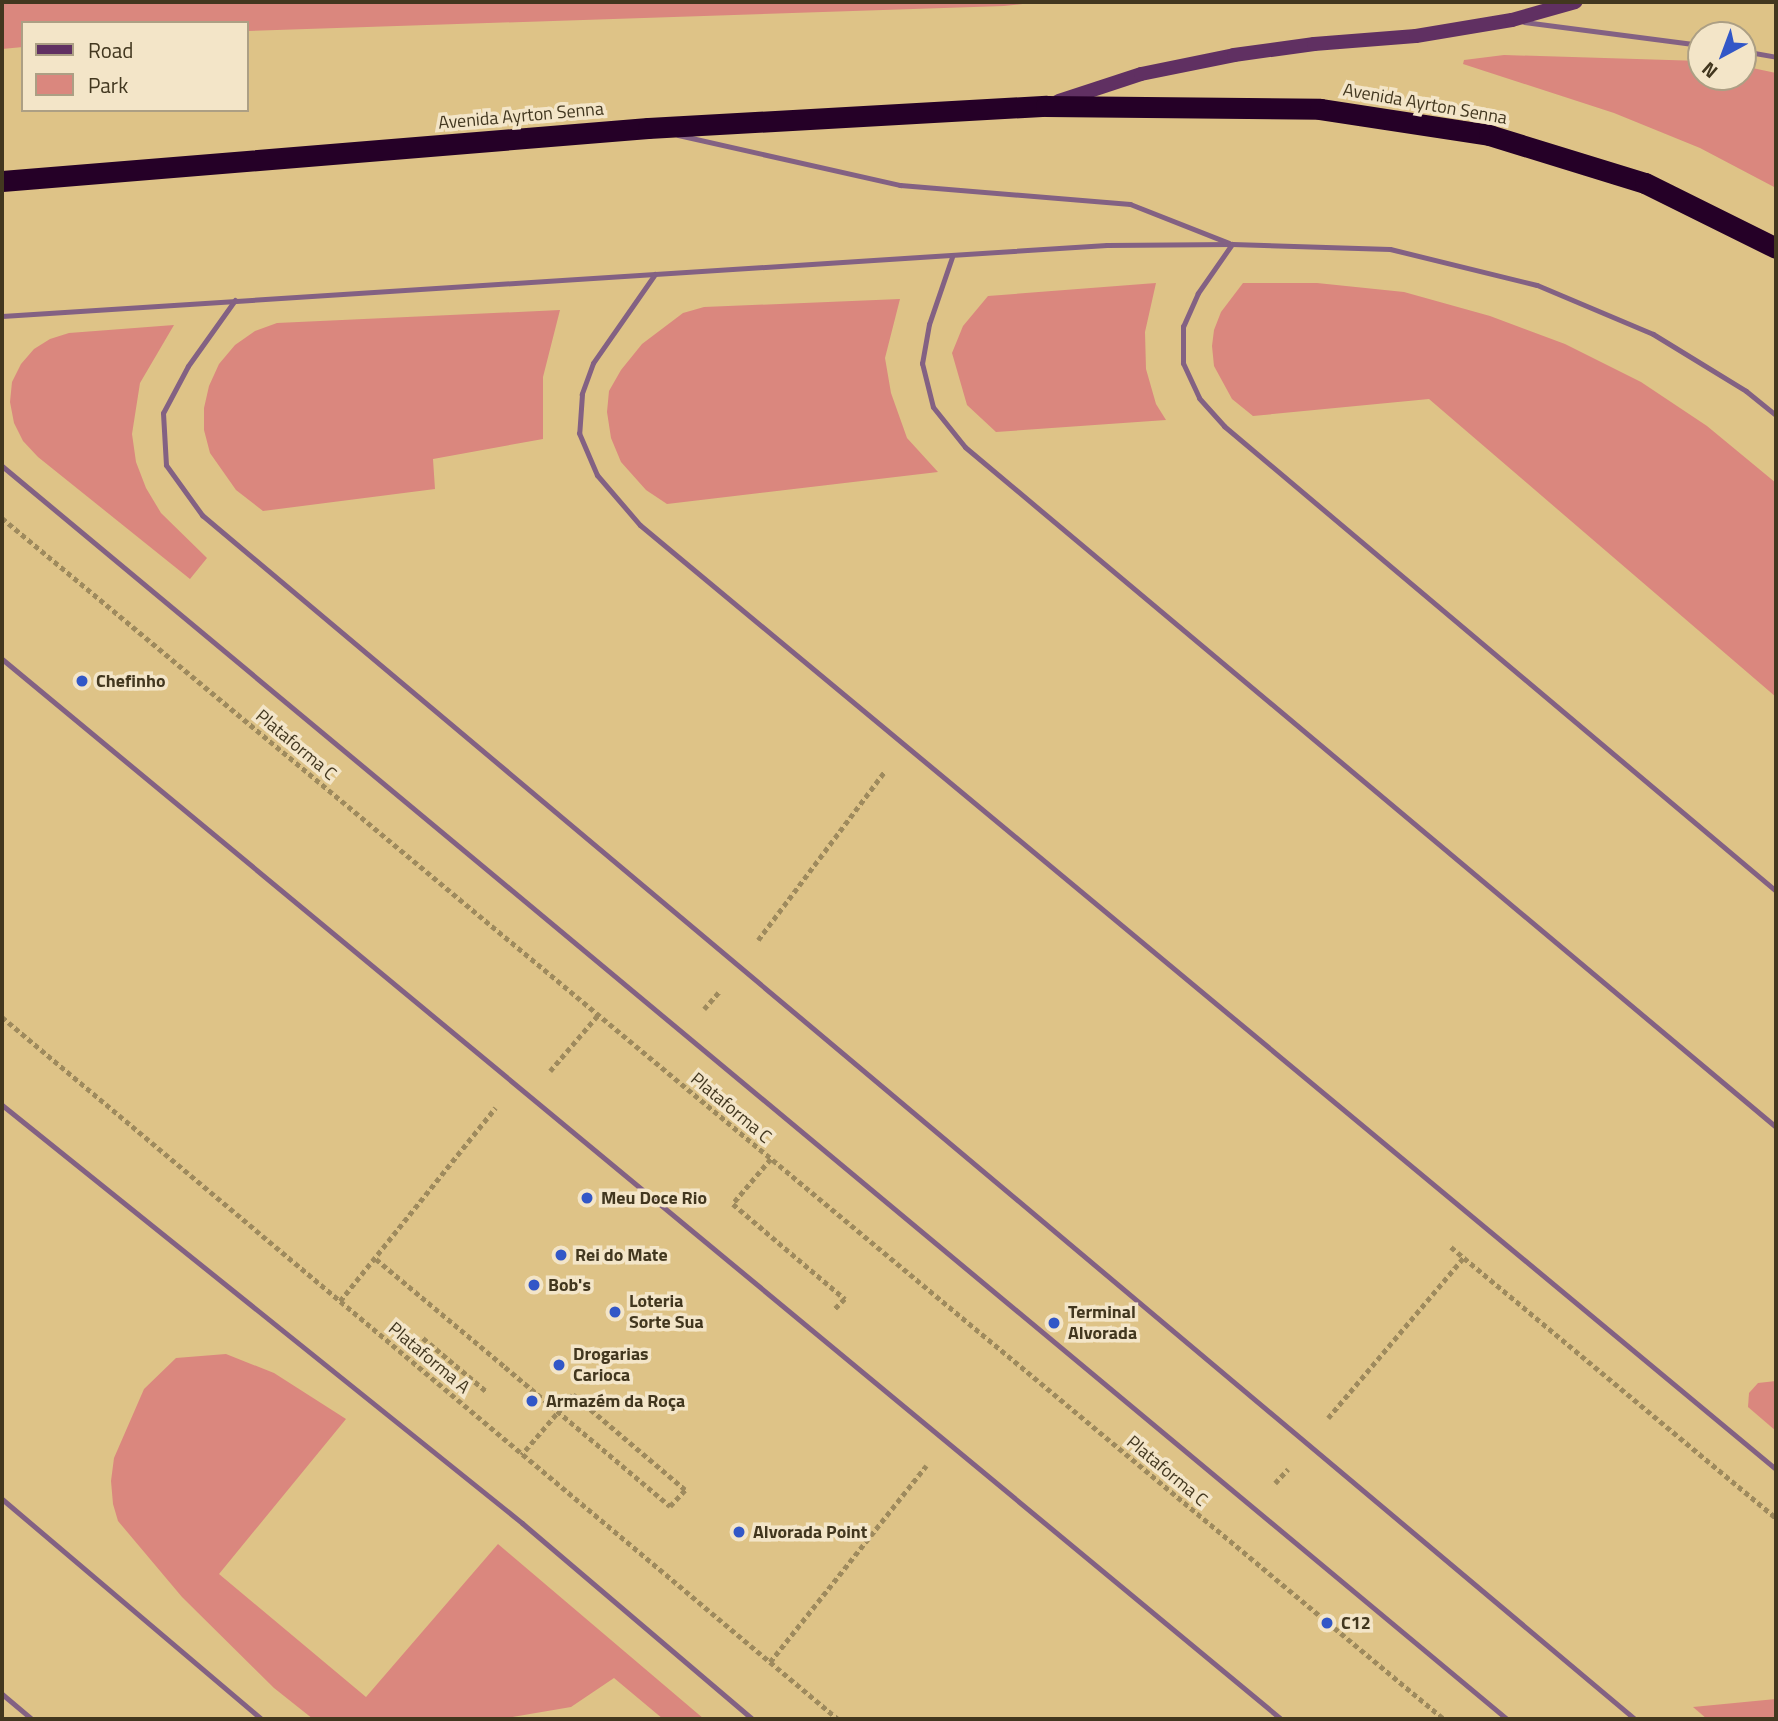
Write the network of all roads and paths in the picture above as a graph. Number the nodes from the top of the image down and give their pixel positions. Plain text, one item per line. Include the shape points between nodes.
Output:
1 (1575, 2) edge
2 (1512, 20) junction
3 (1687, 43) edge
4 (1757, 54) edge
5 (1776, 57) edge
6 (1045, 106) junction
7 (648, 128) junction
8 (2, 181) edge
9 (1232, 244) junction
10 (1776, 248) edge
11 (952, 257) junction
12 (655, 274) junction
13 (235, 300) junction
14 (2, 316) edge
15 (1776, 415) edge
16 (2, 466) edge
17 (2, 518) edge
18 (2, 659) edge
19 (908, 748) junction
20 (1776, 891) edge
21 (738, 967) junction
22 (598, 1015) junction
23 (2, 1017) edge
24 (547, 1074) dead end
25 (2, 1105) edge
26 (496, 1108) dead end
27 (1776, 1126) edge
28 (771, 1159) junction
29 (733, 1204) dead end
30 (1484, 1226) junction
31 (376, 1259) junction
32 (340, 1301) junction
33 (423, 1338) dead end
34 (486, 1391) dead end
35 (1305, 1445) junction
36 (522, 1455) junction
37 (926, 1466) dead end
38 (1776, 1469) edge
39 (2, 1499) edge
40 (770, 1662) junction
41 (2, 1694) edge
42 (32, 1719) edge
43 (261, 1719) edge
44 (752, 1719) edge
45 (838, 1719) edge
46 (1281, 1719) edge
47 (1444, 1719) edge
48 (1507, 1719) edge
49 (1635, 1719) edge

1 - 2 main road, Avenida Ayrton Senna
2 - 3 lane
2 - 6 main road, Avenida Ayrton Senna via 1416,36 1234,55 1141,74
4 - 5 lane
6 - 7 highway, Avenida Ayrton Senna
6 - 10 highway, Avenida Ayrton Senna via 1320,109 1489,135 1645,183
7 - 8 highway, Avenida Ayrton Senna
7 - 9 lane via 900,185 1130,204
9 - 11 lane via 1107,244
9 - 15 lane via 1390,249 1537,285 1653,334 1746,391
9 - 20 lane via 1198,293 1183,326 1183,363 1199,398 1224,426
11 - 12 lane
11 - 27 lane via 929,324 922,363 933,407 965,447
12 - 13 lane
12 - 19 lane via 600,352 582,394 579,433 597,475 640,525
13 - 14 lane
13 - 21 lane via 188,366 163,413 166,466 202,515
16 - 48 lane
17 - 22 path, Plataforma C
18 - 46 lane
19 - 21 path via 884,772
19 - 30 lane
21 - 35 lane
22 - 24 path
22 - 28 path, Plataforma C
23 - 32 path, Plataforma A
25 - 44 lane via 522,1524
26 - 31 path
28 - 29 path
28 - 47 path, Plataforma C
30 - 35 path via 1464,1258
30 - 38 lane
31 - 32 path
31 - 36 path via 557,1410 567,1419 587,1437 670,1506 685,1490 573,1395 564,1405 556,1415
32 - 36 path, Plataforma A
33 - 34 path
35 - 49 lane
36 - 40 path, Plataforma A
37 - 40 path
39 - 43 lane
40 - 45 path, Plataforma A
41 - 42 lane

